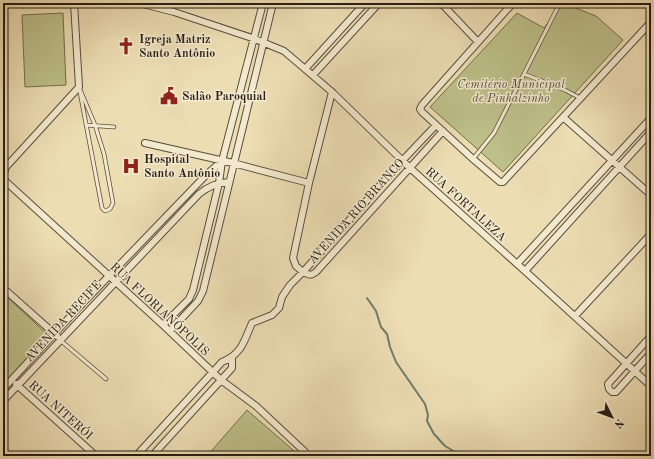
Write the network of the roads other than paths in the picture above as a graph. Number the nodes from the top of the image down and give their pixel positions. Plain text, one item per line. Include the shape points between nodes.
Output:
1 (74, 3) edge
2 (139, 3) edge
3 (263, 3) edge
4 (273, 3) edge
5 (365, 3) edge
6 (379, 3) edge
7 (441, 3) edge
8 (513, 3) edge
9 (560, 3) edge
10 (651, 22) edge
11 (255, 39) junction
12 (264, 42) junction
13 (478, 42) junction
14 (305, 69) junction
15 (524, 74) junction
16 (313, 75) junction
17 (79, 87) junction
18 (332, 92) junction
19 (580, 98) junction
20 (236, 108) junction
21 (247, 110) junction
22 (563, 117) junction
23 (651, 118) edge
24 (86, 125) junction
25 (95, 125) junction
26 (436, 125) junction
27 (114, 127) dead end
28 (642, 128) junction
29 (443, 132) junction
30 (650, 134) edge
31 (145, 143) dead end
32 (473, 159) junction
33 (222, 160) junction
34 (612, 160) junction
35 (402, 161) junction
36 (233, 163) junction
37 (620, 166) junction
38 (4, 167) edge
39 (410, 168) junction
40 (3, 177) edge
41 (229, 182) junction
42 (218, 183) junction
43 (309, 183) junction
44 (373, 193) junction
45 (651, 195) edge
46 (381, 200) junction
47 (574, 201) junction
48 (582, 208) junction
49 (350, 220) junction
50 (553, 225) junction
51 (358, 227) junction
52 (560, 231) junction
53 (651, 234) edge
54 (144, 239) junction
55 (150, 245) junction
56 (517, 264) junction
57 (525, 271) junction
58 (303, 272) junction
59 (108, 276) junction
60 (115, 282) junction
61 (3, 288) edge
62 (80, 306) junction
63 (86, 312) junction
64 (575, 316) junction
65 (163, 325) junction
66 (170, 331) junction
67 (54, 334) junction
68 (651, 336) edge
69 (60, 340) junction
70 (651, 353) edge
71 (232, 358) junction
72 (626, 363) junction
73 (634, 371) junction
74 (212, 372) junction
75 (106, 379) dead end
76 (12, 380) junction
77 (221, 380) junction
78 (18, 386) junction
79 (651, 386) edge
80 (3, 389) edge
81 (3, 401) edge
82 (185, 402) junction
83 (194, 410) junction
84 (163, 427) junction
85 (172, 435) junction
86 (305, 452) dead end
87 (96, 456) edge
88 (136, 456) edge
89 (152, 456) edge

1 - 17 street
2 - 11 street, RUA FORTALEZA
3 - 11 street
4 - 12 street
5 - 14 street
6 - 16 street
7 - 13 street
8 - 13 street
9 - 15 lane
10 - 19 street
11 - 12 street, RUA FORTALEZA
11 - 20 street
12 - 14 street, RUA FORTALEZA via 284,51
12 - 21 street
13 - 26 street via 420,109
14 - 16 street, RUA FORTALEZA
15 - 19 lane
15 - 32 lane via 494,133
16 - 18 street, RUA FORTALEZA
17 - 24 lane
17 - 25 lane
17 - 38 street
18 - 35 street, RUA FORTALEZA
18 - 43 street
19 - 22 street
20 - 21 street
20 - 33 street
21 - 36 street
22 - 32 street via 502,182
22 - 34 street
23 - 28 street
24 - 25 lane
24 - 25 lane via 102,208 105,210 110,209 114,203
25 - 27 lane
26 - 29 street
26 - 35 street, AVENIDA RIO BRANCO
28 - 30 street
28 - 34 street
29 - 32 street
29 - 39 street, AVENIDA RIO BRANCO
30 - 37 street
31 - 33 street
33 - 36 street
33 - 42 street
33 - 54 street, AVENIDA RECIFE
34 - 37 street
34 - 47 street
35 - 39 street, RUA FORTALEZA
35 - 44 street, AVENIDA RIO BRANCO
36 - 41 street
36 - 43 street
37 - 45 street
37 - 48 street
38 - 40 street
39 - 46 street, AVENIDA RIO BRANCO
39 - 56 street, RUA FORTALEZA
40 - 59 street, RUA FLORIANÓPOLIS
41 - 42 street, AVENIDA RECIFE
41 - 66 street via 203,291 198,301
42 - 55 street, AVENIDA RECIFE via 199,194
42 - 65 street via 193,290 188,299
43 - 58 street via 293,258 296,266
44 - 46 street
44 - 49 street, AVENIDA RIO BRANCO
46 - 51 street, AVENIDA RIO BRANCO
47 - 48 street
47 - 50 street
48 - 52 street
49 - 51 street
49 - 58 street, AVENIDA RIO BRANCO
50 - 52 street
50 - 56 street
51 - 58 street, AVENIDA RIO BRANCO via 313,275
52 - 57 street
53 - 64 street
54 - 55 street
54 - 59 street, AVENIDA RECIFE
55 - 60 street, AVENIDA RECIFE
56 - 57 street, RUA FORTALEZA
57 - 64 street, RUA FORTALEZA
58 - 71 street via 290,284 279,308 272,315 252,323 242,348
59 - 60 street, RUA FLORIANÓPOLIS
59 - 62 street, AVENIDA RECIFE
60 - 63 street, AVENIDA RECIFE
60 - 65 street, RUA FLORIANÓPOLIS
61 - 67 street
62 - 63 street
62 - 67 street, AVENIDA RECIFE
63 - 69 street, AVENIDA RECIFE
64 - 72 street, RUA FORTALEZA
65 - 66 street, RUA FLORIANÓPOLIS
66 - 74 street, RUA FLORIANÓPOLIS
67 - 69 street
67 - 76 street, AVENIDA RECIFE
68 - 72 street
69 - 75 lane
69 - 78 street, AVENIDA RECIFE
70 - 73 street
71 - 74 street via 222,362
71 - 77 street via 232,368
72 - 73 street, RUA FORTALEZA
72 - 73 street via 608,384 609,389 616,392
73 - 79 street, RUA FORTALEZA
74 - 77 street, RUA FLORIANÓPOLIS
74 - 82 street
76 - 78 street, RUA NITERÓI
76 - 80 street, AVENIDA RECIFE
77 - 83 street
77 - 86 street, RUA FLORIANÓPOLIS via 256,406
78 - 81 street, AVENIDA RECIFE
78 - 87 street, RUA NITERÓI
82 - 83 street
82 - 84 street
83 - 85 street
84 - 85 street
84 - 88 street
85 - 89 street

